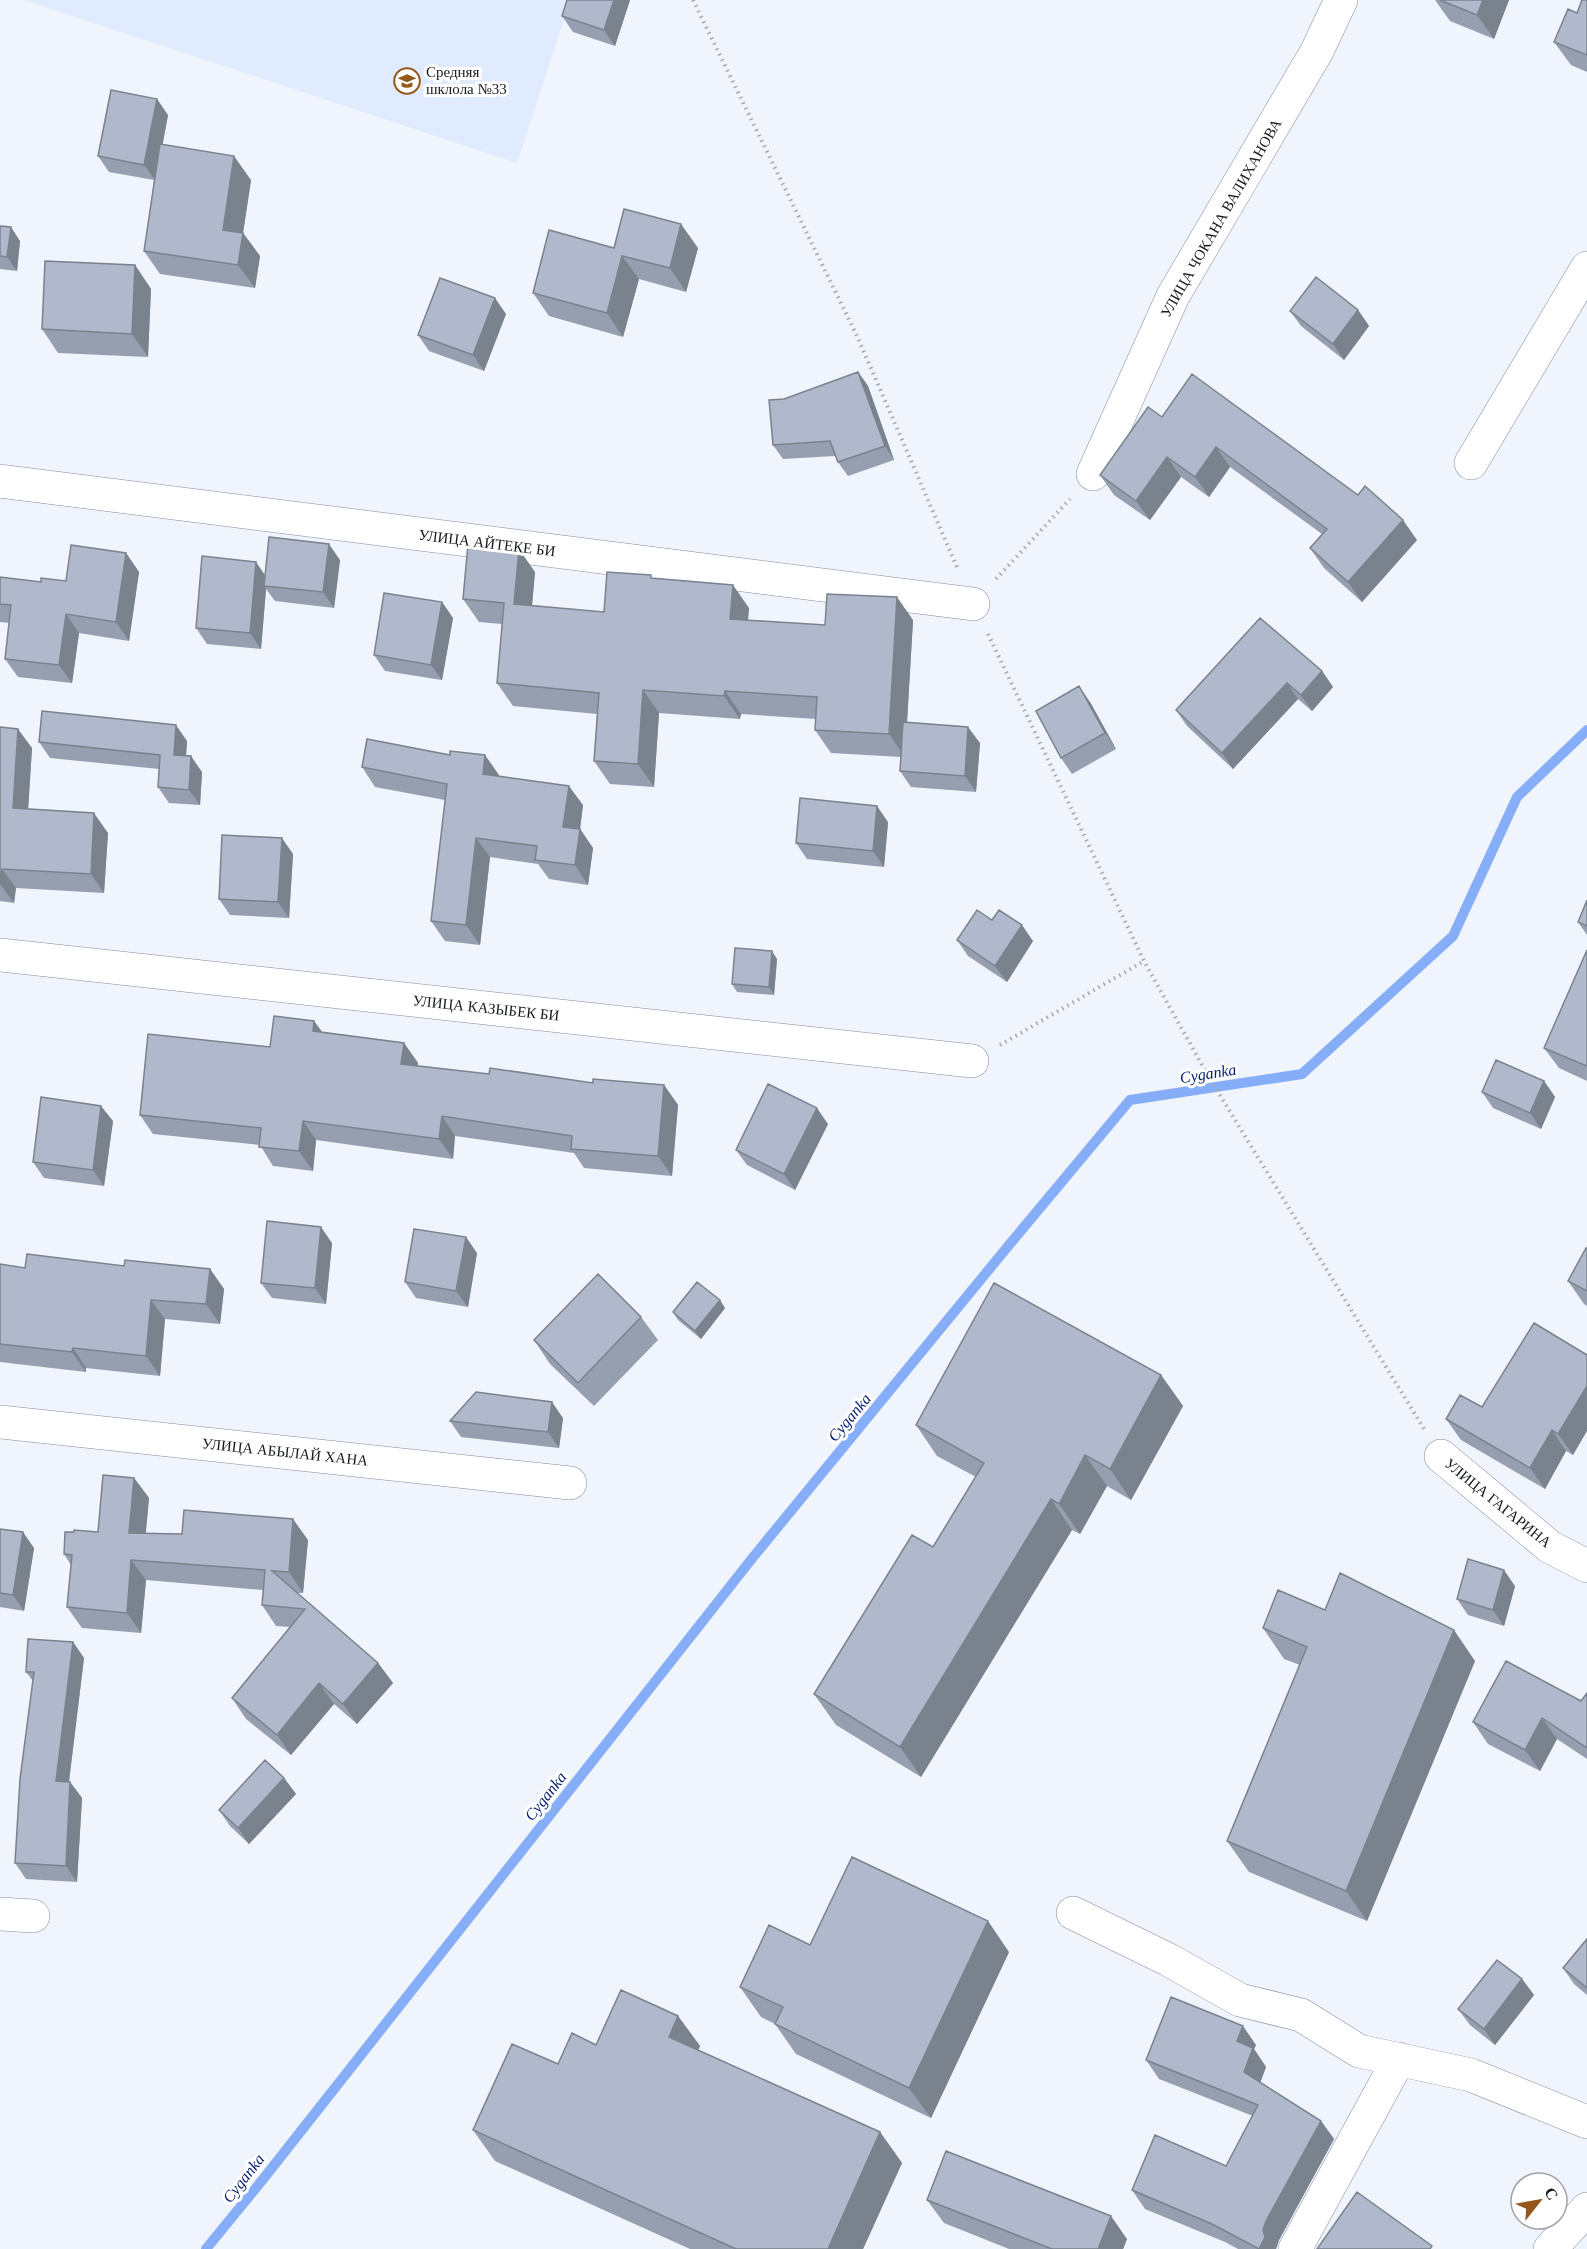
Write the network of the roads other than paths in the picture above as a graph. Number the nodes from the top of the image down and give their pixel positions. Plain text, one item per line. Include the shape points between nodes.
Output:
1 (1341, 0) edge
2 (1587, 268) edge
3 (1471, 463) dead end
4 (1094, 474) road end
5 (0, 481) edge
6 (973, 604) road end
7 (0, 955) edge
8 (972, 1061) road end
9 (0, 1422) edge
10 (1441, 1456) road end
11 (570, 1483) dead end
12 (1587, 1566) edge
13 (1073, 1913) dead end
14 (0, 1914) edge
15 (33, 1916) dead end
16 (1399, 2059) junction
17 (1587, 2122) edge
18 (1587, 2209) edge
19 (1294, 2249) edge
20 (1550, 2249) edge

1 - 4 street, УЛИЦА ЧОКАНА ВАЛИХАНОВА via 1317,51 1173,296
2 - 3 street
5 - 6 street, УЛИЦА АЙТЕКЕ БИ
7 - 8 street, УЛИЦА КАЗЫБЕК БИ
9 - 11 street, УЛИЦА АБЫЛАЙ ХАНА
10 - 12 street, УЛИЦА ГАГАРИНА via 1550,1547
13 - 16 street via 1240,2000 1301,2014 1359,2050
14 - 15 street
16 - 17 street via 1471,2075
16 - 19 street
18 - 20 street

